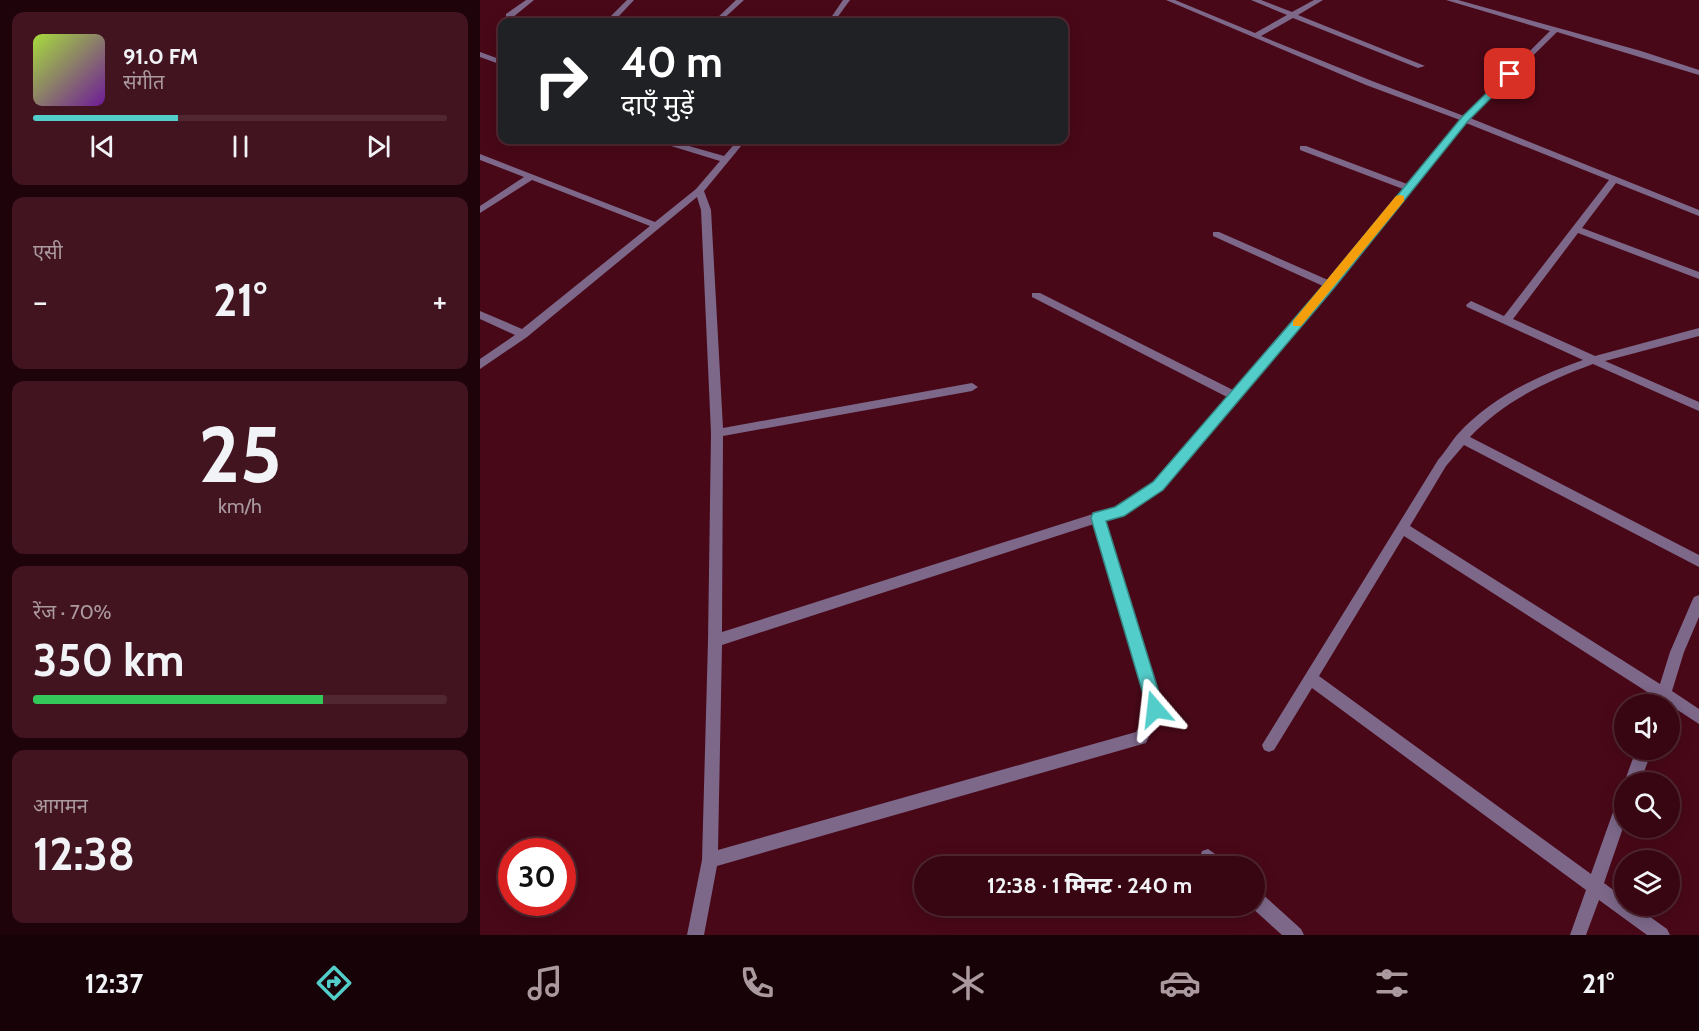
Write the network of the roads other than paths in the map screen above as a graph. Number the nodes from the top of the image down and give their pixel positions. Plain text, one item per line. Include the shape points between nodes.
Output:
1 (530, 0) edge
2 (631, 0) edge
3 (740, 0) edge
4 (847, 0) edge
5 (1170, 0) edge
6 (1255, 0) edge
7 (1319, 0) edge
8 (1450, 0) edge
9 (1293, 15) junction
10 (509, 16) dead end
11 (615, 18) edge
12 (720, 18) edge
13 (834, 18) edge
14 (1555, 30) junction
15 (1256, 36) junction
16 (480, 54) edge
17 (498, 61) edge
18 (1420, 66) dead end
19 (1699, 73) edge
20 (1465, 119) junction
21 (674, 144) edge
22 (738, 144) edge
23 (1303, 148) dead end
24 (480, 157) edge
25 (724, 159) junction
26 (532, 176) junction
27 (1614, 179) junction
28 (1409, 188) junction
29 (699, 191) junction
30 (480, 210) edge
31 (1699, 213) edge
32 (655, 225) junction
33 (1576, 229) junction
34 (1216, 234) dead end
35 (1699, 276) edge
36 (1330, 285) junction
37 (1036, 295) dead end
38 (1471, 305) dead end
39 (480, 315) edge
40 (1506, 321) junction
41 (1699, 332) edge
42 (523, 334) junction
43 (1596, 360) junction
44 (480, 365) edge
45 (972, 387) dead end
46 (1235, 396) junction
47 (1699, 407) edge
48 (717, 433) junction
49 (1461, 438) junction
50 (1098, 518) junction
51 (1403, 528) junction
52 (1699, 561) edge
53 (1699, 601) edge
54 (715, 641) junction
55 (1310, 678) junction
56 (1652, 694) edge
57 (1663, 694) edge
58 (1680, 708) edge
59 (1699, 717) edge
60 (1269, 745) dead end
61 (1614, 833) edge
62 (710, 860) junction
63 (1595, 887) junction
64 (1265, 908) edge
65 (695, 935) edge
66 (1295, 935) edge
67 (1578, 935) edge
68 (1661, 935) edge

1 - 10 street
2 - 11 street
3 - 12 street
4 - 13 street
5 - 15 street
6 - 9 street
7 - 9 street
8 - 14 street
9 - 15 street
9 - 18 street
14 - 19 street
14 - 20 street
15 - 20 street
16 - 17 street
20 - 27 street
20 - 28 street
21 - 25 street
22 - 25 street
23 - 28 street
24 - 26 street
25 - 29 street
26 - 30 street
26 - 32 street
27 - 31 street
27 - 33 street
28 - 36 street
29 - 32 street
29 - 48 street via 706,210
32 - 42 street
33 - 35 street
33 - 40 street
34 - 36 street
36 - 46 street
37 - 46 street
38 - 40 street
39 - 42 street
40 - 43 street
41 - 43 street
42 - 44 street
43 - 47 street
43 - 49 street via 1572,366 1513,394
45 - 48 street
46 - 50 street via 1158,486 1119,511
48 - 54 street
49 - 51 street
49 - 52 street
50 - 54 street
50 - 62 street via 1155,709 1141,738
51 - 55 street
51 - 56 street
53 - 57 street
54 - 62 street
55 - 60 street
55 - 63 street
58 - 59 street
61 - 63 street
62 - 65 street
63 - 67 street
63 - 68 street
64 - 66 street

